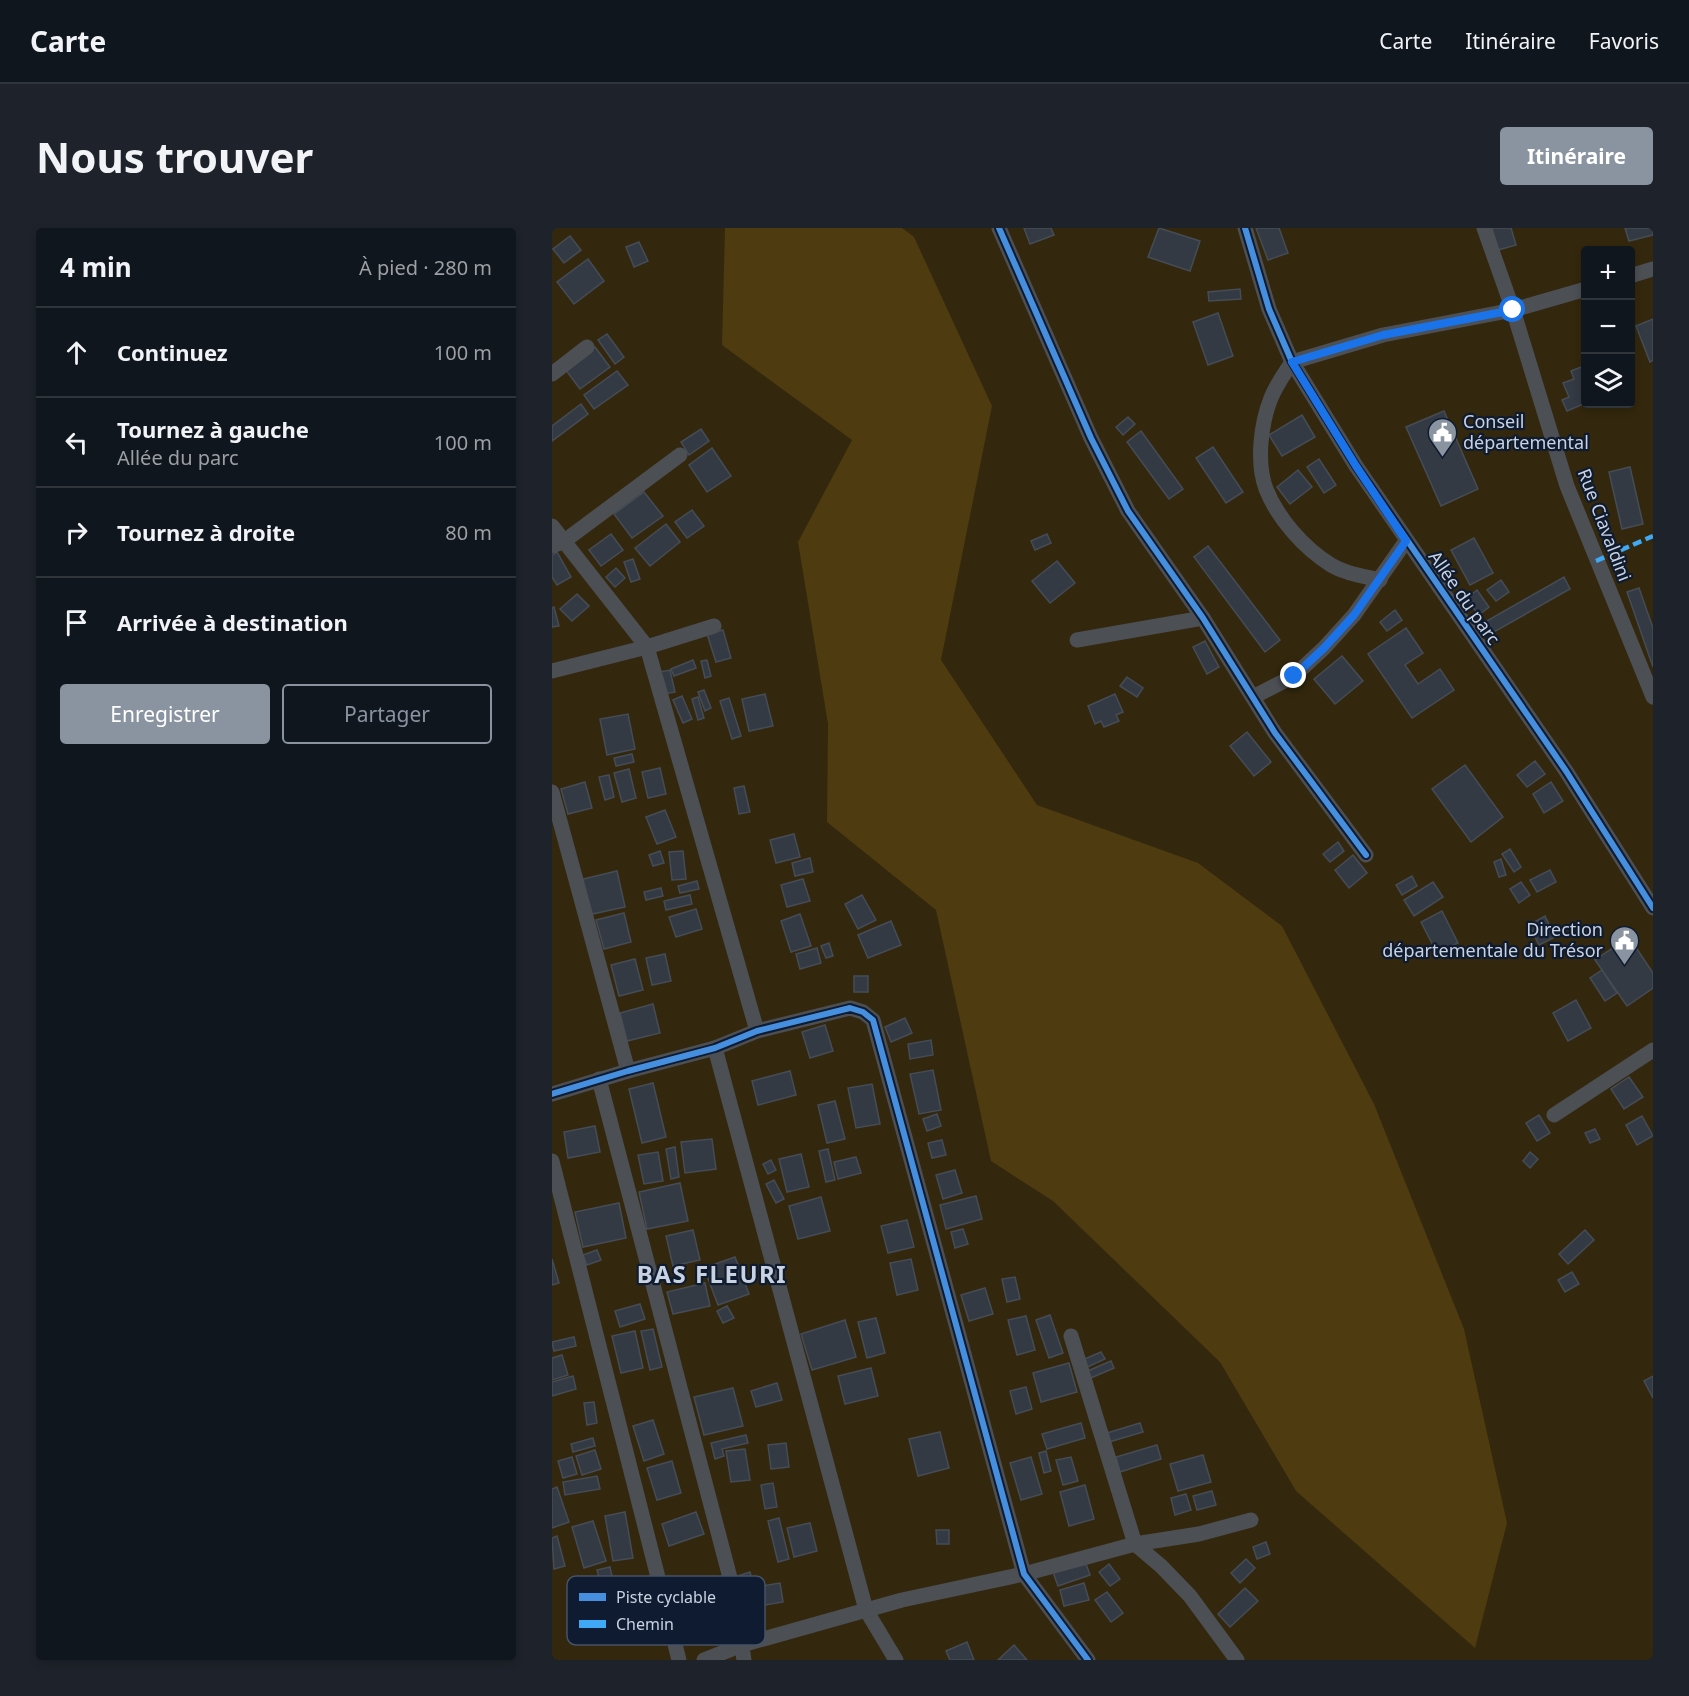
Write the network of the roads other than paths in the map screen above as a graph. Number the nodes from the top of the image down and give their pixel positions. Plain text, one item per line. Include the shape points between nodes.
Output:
1 (999, 228) edge
2 (1245, 228) edge
3 (1484, 228) edge
4 (1653, 269) edge
5 (1635, 274) edge
6 (1581, 290) edge
7 (1513, 310) junction
8 (587, 346) dead end
9 (1292, 362) junction
10 (552, 374) edge
11 (680, 456) dead end
12 (552, 526) edge
13 (1406, 541) junction
14 (557, 544) edge
15 (1380, 580) junction
16 (1203, 618) junction
17 (714, 626) dead end
18 (1077, 640) dead end
19 (647, 647) junction
20 (552, 671) edge
21 (1653, 697) edge
22 (1253, 698) junction
23 (552, 792) edge
24 (1366, 855) dead end
25 (1653, 908) edge
26 (757, 1031) junction
27 (715, 1048) junction
28 (1653, 1050) edge
29 (628, 1071) junction
30 (599, 1079) junction
31 (552, 1094) edge
32 (1554, 1115) dead end
33 (552, 1161) edge
34 (1071, 1336) dead end
35 (1251, 1520) dead end
36 (1135, 1544) junction
37 (1024, 1574) junction
38 (658, 1576) edge
39 (730, 1576) edge
40 (866, 1610) junction
41 (675, 1645) edge
42 (743, 1653) edge
43 (679, 1660) edge
44 (704, 1660) edge
45 (896, 1660) edge
46 (1088, 1660) edge
47 (1237, 1660) edge

1 - 16 street via 1090,438 1128,511
2 - 9 street, Allée du parc via 1269,309
3 - 7 street, Rue Ciavaldini
4 - 5 street
6 - 7 street
7 - 9 street via 1383,335
7 - 21 street, Rue Ciavaldini via 1567,486
8 - 10 street
9 - 13 street, Allée du parc
9 - 15 street via 1271,396 1264,423 1261,462 1266,488 1287,523 1311,550 1332,566
11 - 14 street
12 - 14 street
13 - 15 street
13 - 25 street, Allée du parc via 1566,771
14 - 19 street
15 - 22 street via 1354,615 1294,676
16 - 18 street
16 - 22 street
17 - 19 street
19 - 20 street
19 - 26 street
22 - 24 street
23 - 29 street
26 - 27 street
26 - 37 street via 850,1008 873,1020
27 - 29 street
27 - 40 street
28 - 32 street
29 - 30 street
30 - 31 street
30 - 39 street
33 - 38 street
34 - 36 street
35 - 36 street via 1199,1534
36 - 37 street
36 - 47 street via 1190,1596
37 - 40 street
37 - 46 street
40 - 42 street
40 - 45 street
41 - 43 street
42 - 44 street

